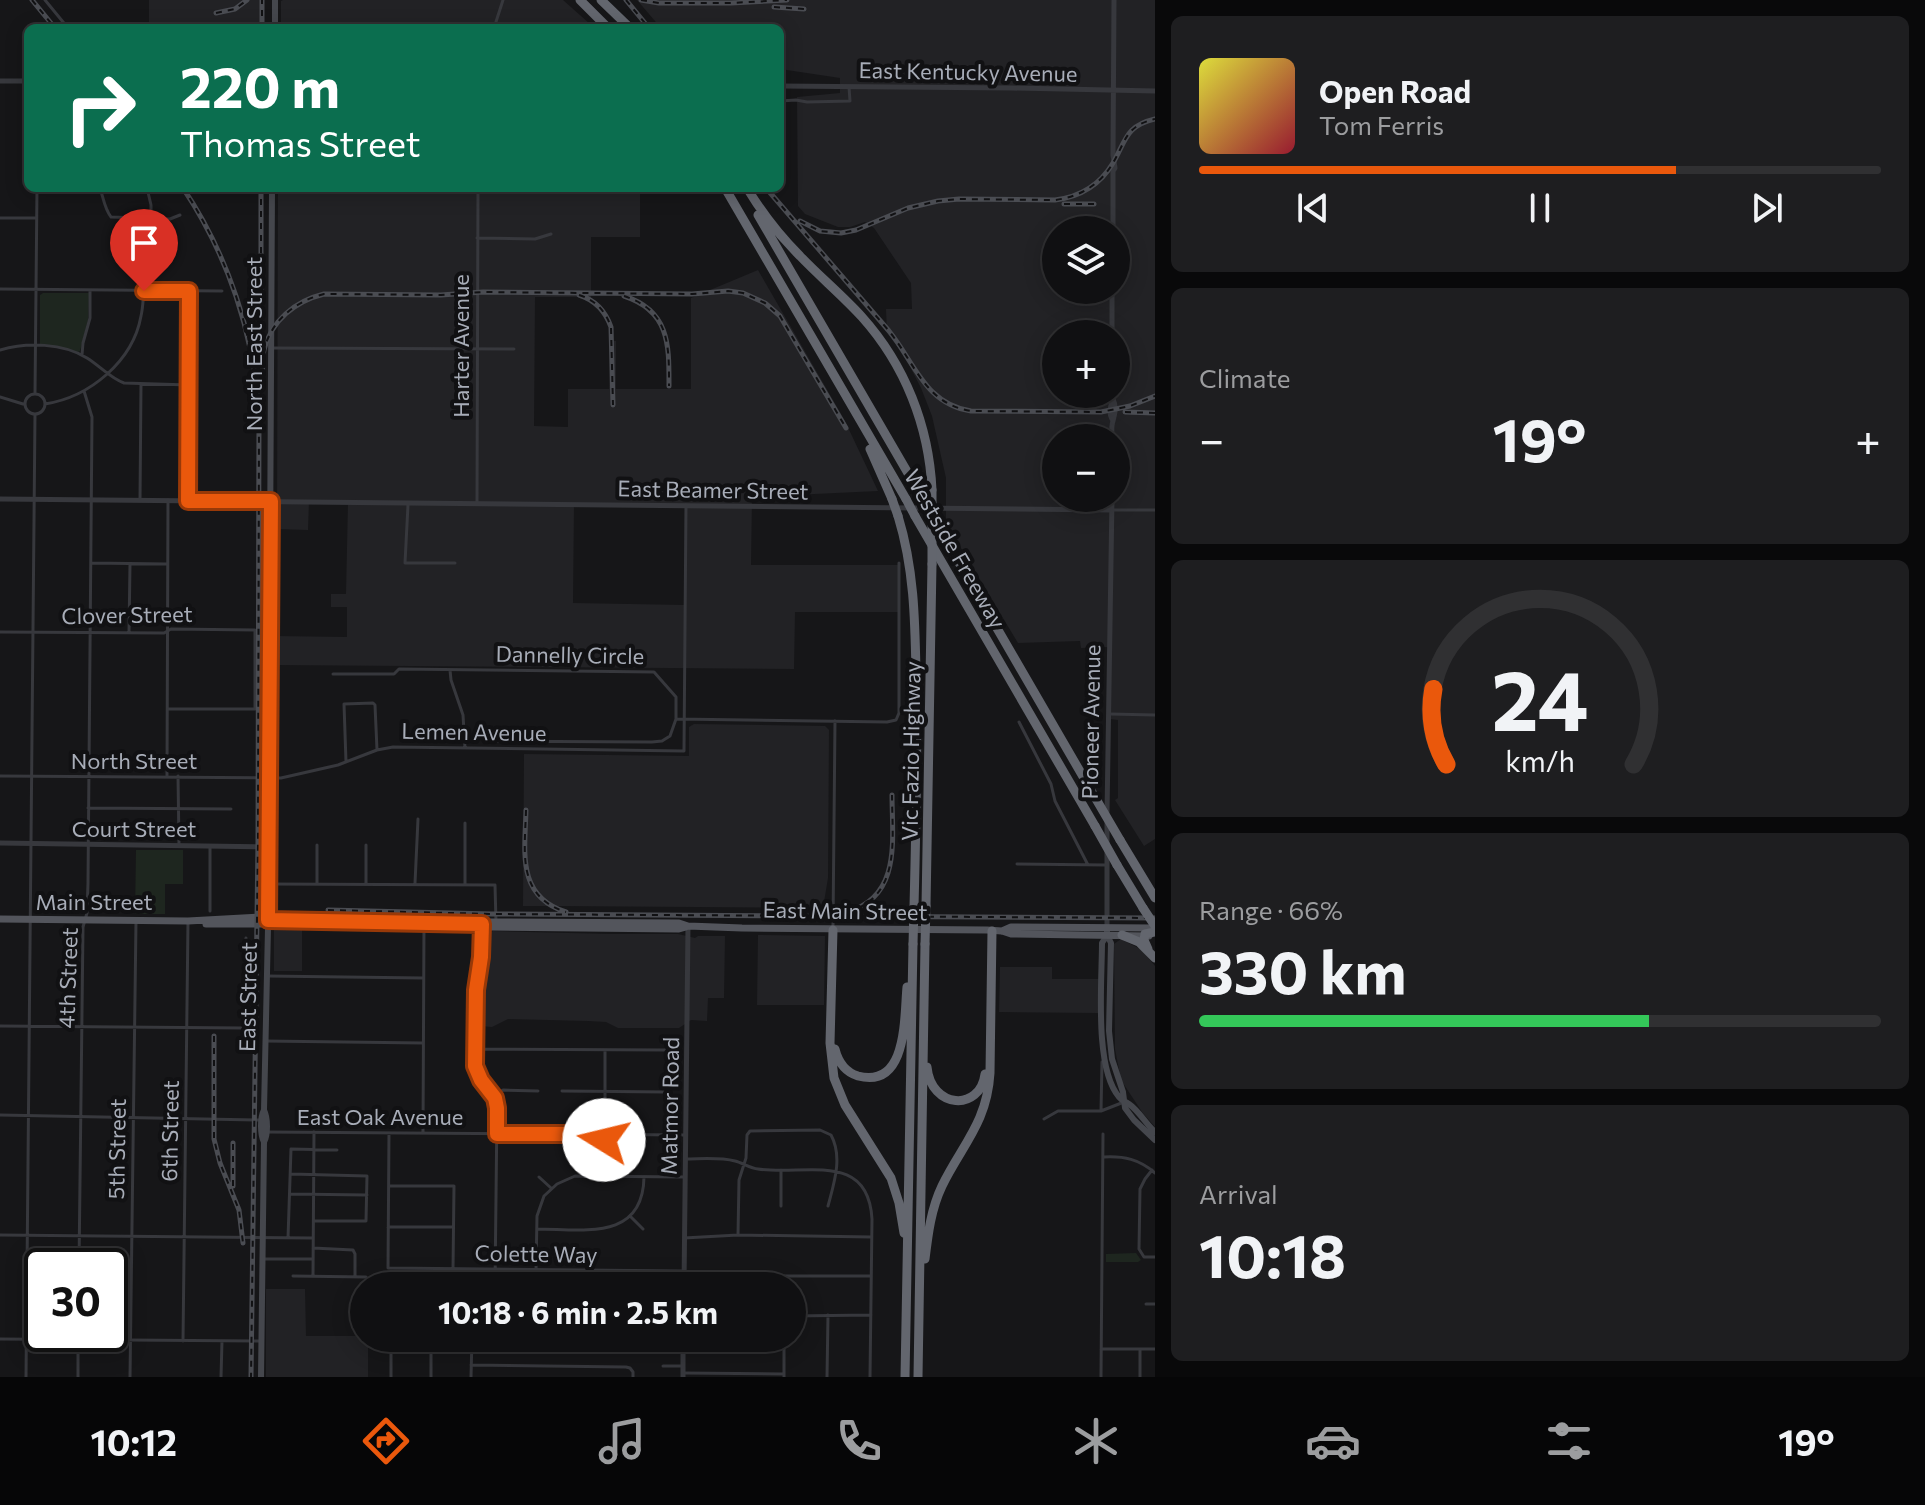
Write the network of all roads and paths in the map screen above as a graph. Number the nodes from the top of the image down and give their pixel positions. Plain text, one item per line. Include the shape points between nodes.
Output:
1 (45, 0) edge
2 (275, 0) edge
3 (503, 0) edge
4 (580, 0) edge
5 (603, 0) edge
6 (1114, 0) edge
7 (65, 24) edge
8 (275, 24) edge
9 (495, 24) edge
10 (604, 24) edge
11 (628, 24) edge
12 (0, 81) edge
13 (24, 81) edge
14 (784, 86) edge
15 (849, 87) junction
16 (1113, 90) junction
17 (1155, 91) edge
18 (784, 101) edge
19 (37, 192) edge
20 (102, 192) edge
21 (148, 192) edge
22 (272, 192) edge
23 (478, 192) edge
24 (727, 192) edge
25 (747, 192) edge
26 (748, 192) edge
27 (180, 215) dead end
28 (1113, 216) edge
29 (0, 218) edge
30 (37, 218) junction
31 (151, 219) junction
32 (551, 234) dead end
33 (477, 238) junction
34 (0, 289) edge
35 (36, 289) junction
36 (90, 290) junction
37 (144, 291) junction
38 (189, 291) junction
39 (222, 291) dead end
40 (36, 345) junction
41 (271, 348) junction
42 (478, 349) junction
43 (514, 349) dead end
44 (0, 350) edge
45 (82, 355) junction
46 (108, 374) junction
47 (141, 384) junction
48 (189, 385) junction
49 (84, 391) junction
50 (35, 393) junction
51 (0, 397) edge
52 (849, 402) junction
53 (24, 404) junction
54 (45, 404) junction
55 (35, 414) junction
56 (0, 499) edge
57 (34, 499) junction
58 (91, 500) junction
59 (140, 500) junction
60 (168, 500) junction
61 (188, 501) junction
62 (271, 501) junction
63 (408, 502) junction
64 (477, 503) junction
65 (686, 505) junction
66 (1042, 509) edge
67 (1130, 510) edge
68 (1155, 510) edge
69 (1112, 512) edge
70 (91, 563) junction
71 (455, 563) dead end
72 (899, 563) dead end
73 (130, 564) junction
74 (169, 564) junction
75 (168, 631) junction
76 (0, 632) edge
77 (33, 632) junction
78 (90, 633) junction
79 (129, 633) junction
80 (450, 669) junction
81 (333, 674) dead end
82 (168, 709) junction
83 (1110, 714) junction
84 (1155, 715) edge
85 (676, 719) junction
86 (684, 720) junction
87 (835, 721) junction
88 (1019, 722) dead end
89 (485, 741) dead end
90 (497, 741) junction
91 (591, 742) junction
92 (465, 748) junction
93 (496, 748) junction
94 (377, 750) junction
95 (591, 750) junction
96 (346, 762) junction
97 (0, 776) edge
98 (31, 776) junction
99 (88, 776) junction
100 (167, 776) junction
101 (178, 776) junction
102 (268, 778) junction
103 (88, 808) junction
104 (179, 809) junction
105 (231, 809) dead end
106 (418, 819) dead end
107 (465, 823) dead end
108 (0, 843) edge
109 (31, 844) junction
110 (88, 845) junction
111 (179, 845) junction
112 (317, 845) dead end
113 (366, 845) dead end
114 (210, 846) junction
115 (267, 847) junction
116 (1017, 864) dead end
117 (1088, 865) junction
118 (1112, 865) junction
119 (267, 884) junction
120 (317, 884) junction
121 (366, 884) junction
122 (415, 885) junction
123 (465, 885) junction
124 (1155, 898) edge
125 (212, 915) junction
126 (0, 919) edge
127 (30, 920) junction
128 (85, 920) junction
129 (268, 920) junction
130 (136, 921) junction
131 (188, 921) junction
132 (496, 922) junction
133 (424, 924) junction
134 (482, 924) junction
135 (688, 926) junction
136 (1048, 927) junction
137 (833, 930) junction
138 (994, 931) junction
139 (1107, 931) junction
140 (1155, 931) edge
141 (1027, 934) junction
142 (1122, 935) junction
143 (1144, 936) junction
144 (246, 938) dead end
145 (913, 944) junction
146 (1152, 955) edge
147 (267, 976) junction
148 (424, 978) junction
149 (1102, 992) junction
150 (1102, 1005) junction
151 (1110, 1012) junction
152 (1110, 1023) junction
153 (0, 1026) edge
154 (29, 1026) junction
155 (82, 1026) junction
156 (135, 1027) junction
157 (187, 1027) junction
158 (923, 1033) junction
159 (265, 1041) junction
160 (423, 1043) junction
161 (475, 1049) junction
162 (605, 1050) junction
163 (667, 1050) dead end
164 (1103, 1051) junction
165 (538, 1091) dead end
166 (562, 1091) dead end
167 (605, 1091) junction
168 (666, 1092) dead end
169 (493, 1095) junction
170 (1125, 1102) junction
171 (264, 1110) junction
172 (1101, 1111) junction
173 (0, 1115) edge
174 (28, 1116) junction
175 (81, 1117) junction
176 (134, 1118) junction
177 (186, 1119) junction
178 (1044, 1119) dead end
179 (262, 1120) junction
180 (266, 1132) junction
181 (314, 1132) junction
182 (389, 1133) junction
183 (423, 1133) junction
184 (497, 1134) junction
185 (604, 1134) junction
186 (1103, 1134) dead end
187 (685, 1135) junction
188 (1154, 1137) edge
189 (264, 1142) junction
190 (313, 1150) junction
191 (337, 1150) dead end
192 (1104, 1157) junction
193 (685, 1159) junction
194 (743, 1164) junction
195 (781, 1170) junction
196 (836, 1171) junction
197 (1153, 1172) edge
198 (291, 1174) junction
199 (315, 1175) junction
200 (605, 1176) junction
201 (539, 1177) dead end
202 (644, 1177) junction
203 (685, 1177) junction
204 (389, 1186) junction
205 (551, 1189) junction
206 (290, 1194) junction
207 (314, 1195) junction
208 (367, 1195) junction
209 (781, 1206) dead end
210 (828, 1206) dead end
211 (630, 1216) junction
212 (314, 1221) junction
213 (388, 1227) junction
214 (453, 1227) junction
215 (537, 1229) junction
216 (643, 1229) dead end
217 (0, 1235) edge
218 (27, 1235) junction
219 (738, 1235) junction
220 (79, 1236) junction
221 (132, 1236) junction
222 (185, 1237) junction
223 (871, 1237) junction
224 (262, 1238) junction
225 (288, 1238) junction
226 (313, 1238) junction
227 (684, 1238) junction
228 (27, 1248) edge
229 (79, 1248) edge
230 (313, 1248) junction
231 (1155, 1257) edge
232 (262, 1258) junction
233 (312, 1259) junction
234 (453, 1269) junction
235 (495, 1269) junction
236 (536, 1270) junction
237 (599, 1271) joint
238 (642, 1271) joint
239 (684, 1271) joint
240 (355, 1272) edge
241 (907, 1273) junction
242 (293, 1276) dead end
243 (313, 1276) junction
244 (806, 1276) edge
245 (871, 1276) junction
246 (350, 1277) edge
247 (1146, 1304) dead end
248 (1155, 1304) edge
249 (919, 1306) junction
250 (828, 1315) junction
251 (871, 1315) junction
252 (806, 1316) edge
253 (0, 1339) edge
254 (24, 1340) edge
255 (130, 1340) junction
256 (183, 1341) junction
257 (222, 1341) junction
258 (262, 1341) junction
259 (1101, 1349) junction
260 (1140, 1349) junction
261 (1155, 1349) edge
262 (26, 1352) edge
263 (78, 1352) edge
264 (391, 1352) edge
265 (431, 1352) edge
266 (471, 1352) edge
267 (784, 1352) edge
268 (471, 1365) junction
269 (663, 1366) dead end
270 (683, 1372) edge
271 (784, 1376) edge
272 (26, 1377) edge
273 (78, 1377) edge
274 (130, 1377) edge
275 (221, 1377) edge
276 (261, 1377) edge
277 (391, 1377) edge
278 (431, 1377) edge
279 (471, 1377) edge
280 (633, 1377) edge
281 (827, 1377) edge
282 (870, 1377) edge
283 (905, 1377) edge
284 (918, 1377) edge
285 (1101, 1377) edge
286 (1140, 1377) edge

1 - 7 street
2 - 8 main road
3 - 9 street
4 - 10 highway
5 - 11 highway
6 - 16 street
12 - 13 street
14 - 15 street, East Kentucky Avenue
15 - 16 street, East Kentucky Avenue
15 - 18 street via 850,101
16 - 17 street, East Kentucky Avenue
16 - 28 street
19 - 30 street
20 - 31 street via 111,217
21 - 31 street
22 - 41 main road, North East Street
23 - 33 street, Harter Avenue
24 - 52 highway, Westside Freeway
25 - 124 highway, Westside Freeway, bridge
26 - 158 highway, Vic Fazio Highway, bridge via 777,231 879,339 912,394 931,464
27 - 31 street
29 - 30 street
30 - 35 street
32 - 33 street via 535,239
33 - 42 street, Harter Avenue
34 - 35 street
35 - 36 street
35 - 40 street
36 - 37 street
36 - 45 street
37 - 38 street
37 - 46 street via 129,348
38 - 39 street
38 - 48 street
40 - 44 street
40 - 45 street
40 - 50 street
41 - 42 street
41 - 62 main road, North East Street
42 - 43 street
42 - 64 street, Harter Avenue
45 - 46 street
46 - 47 street
46 - 49 street
47 - 48 street
47 - 59 street
48 - 61 street
49 - 54 street
49 - 58 street, 4th Street via 92,417
50 - 53 street
50 - 54 street
51 - 53 street
52 - 118 highway, Westside Freeway, bridge via 1095,826
52 - 145 highway, Vic Fazio Highway, bridge via 892,499 909,555 917,761
53 - 55 street
54 - 55 street
55 - 57 street
56 - 57 street, East Beamer Street
57 - 58 street, East Beamer Street
57 - 77 street
58 - 59 street, East Beamer Street
58 - 70 street, 4th Street
59 - 60 street, East Beamer Street
60 - 61 street, East Beamer Street
60 - 74 street
61 - 62 street, East Beamer Street
62 - 63 street, East Beamer Street
62 - 102 main road, East Street
63 - 64 street, East Beamer Street
63 - 71 street via 405,563
64 - 65 street, East Beamer Street
65 - 66 street, East Beamer Street
65 - 86 street
67 - 68 street, East Beamer Street
69 - 83 street, Pioneer Avenue
70 - 73 street
70 - 78 street, 4th Street
72 - 87 street via 899,713 887,722
73 - 74 street
73 - 79 street
74 - 75 street
75 - 79 street, Clover Street
75 - 82 street
75 - 82 street, Clover Street via 255,630 255,709
76 - 77 street, Clover Street
77 - 78 street, Clover Street
77 - 98 street
78 - 79 street, Clover Street
78 - 99 street, 4th Street
80 - 81 street, Dannelly Circle
80 - 85 street, Dannelly Circle via 654,672 676,697
80 - 92 street via 463,715
82 - 100 street
83 - 84 street
83 - 118 street, Pioneer Avenue
85 - 86 street
85 - 91 street via 670,736 662,741
86 - 87 street
86 - 95 street, Lemen Avenue via 684,751
87 - 137 street
88 - 117 street
89 - 90 street
90 - 91 street
90 - 93 street
91 - 95 street
92 - 93 street, Lemen Avenue
92 - 94 street, Lemen Avenue
93 - 95 street, Lemen Avenue
94 - 96 street, Lemen Avenue
94 - 96 street via 375,705 344,704
96 - 102 street, Lemen Avenue
97 - 98 street, North Street
98 - 99 street, North Street
98 - 109 street
99 - 100 street, North Street
99 - 103 street, 4th Street
100 - 101 street, North Street
101 - 102 street, North Street
101 - 104 street
102 - 115 main road, East Street
103 - 104 street
103 - 110 street, 4th Street
104 - 105 street
104 - 111 street
106 - 122 street
107 - 123 street
108 - 109 street, Court Street
109 - 110 street, Court Street
109 - 127 street
110 - 111 street, Court Street
110 - 128 street, 4th Street
111 - 114 street, Court Street
112 - 120 street
113 - 121 street
114 - 115 street, Court Street
114 - 125 street
115 - 119 main road, East Street
116 - 117 street
117 - 118 street
118 - 139 street, Pioneer Avenue
118 - 140 highway, Westside Freeway, bridge
119 - 120 street
119 - 129 main road, East Street
120 - 121 street
121 - 122 street
122 - 123 street
123 - 132 street via 495,885
125 - 129 main road, Main Street
125 - 131 main road, Main Street
126 - 127 main road, Main Street
127 - 128 main road, Main Street
127 - 154 street
128 - 130 main road, Main Street
128 - 155 street, 4th Street
129 - 131 main road, Main Street
129 - 133 main road, East Main Street
129 - 147 main road, East Street
130 - 131 main road, Main Street
130 - 156 street, 5th Street
131 - 157 street, 6th Street
132 - 134 main road, East Main Street
132 - 135 main road, East Main Street
133 - 134 main road, East Main Street
133 - 148 street
134 - 135 main road, East Main Street
134 - 161 street
135 - 137 main road, East Main Street
135 - 187 street, Matmor Road
136 - 138 main road, East Main Street
136 - 139 main road, East Main Street
136 - 141 main road
137 - 138 main road, East Main Street
137 - 145 highway via 835,1050 846,1070 859,1076 883,1074 898,1058
137 - 241 highway via 834,1078 896,1190
138 - 141 main road, East Main Street
138 - 158 highway via 986,1073 974,1095 956,1101 935,1091
138 - 249 highway via 988,1094 934,1208
139 - 140 main road, East Main Street
139 - 141 main road, East Main Street
139 - 142 main road, East Main Street
139 - 149 main road, Pioneer Avenue via 1102,943
139 - 151 main road, Pioneer Avenue
140 - 143 highway
142 - 143 main road, East Main Street
142 - 146 highway
143 - 146 highway
144 - 157 street via 244,1028
145 - 241 highway, Vic Fazio Highway
147 - 148 street
147 - 159 main road, East Street
148 - 160 street
149 - 150 main road, Pioneer Avenue
149 - 151 main road
150 - 152 main road
150 - 164 main road, Pioneer Avenue
151 - 152 main road, Pioneer Avenue
152 - 170 main road, Pioneer Avenue via 1112,1059
153 - 154 street
154 - 155 street
154 - 174 street
155 - 156 street
155 - 175 street, 4th Street
156 - 157 street
156 - 176 street, 5th Street
157 - 177 street, 6th Street
158 - 249 highway, Vic Fazio Highway
159 - 160 street
159 - 171 main road, East Street
160 - 183 street
161 - 162 street
161 - 169 street via 476,1071
162 - 163 street
162 - 167 street
164 - 170 main road, Pioneer Avenue via 1118,1096
164 - 172 street
165 - 169 street via 503,1090
166 - 167 street
167 - 168 street
167 - 185 street
169 - 184 street
170 - 172 street
170 - 188 main road, Pioneer Avenue
171 - 179 main road, East Street
171 - 180 main road, East Street
172 - 178 street via 1058,1111
173 - 174 street
174 - 175 street
174 - 218 street
175 - 176 street
175 - 220 street, 4th Street
176 - 177 street
176 - 221 street, 5th Street
177 - 179 street
177 - 222 street, 6th Street
179 - 189 main road, East Street
180 - 181 street, East Oak Avenue
180 - 189 main road, East Street
181 - 182 street, East Oak Avenue
181 - 190 street
182 - 183 street, East Oak Avenue
182 - 204 street
183 - 184 street, East Oak Avenue
184 - 185 street, East Oak Avenue
184 - 235 street
185 - 187 street, East Oak Avenue
185 - 200 street
186 - 192 street
187 - 193 street, Matmor Road
189 - 224 main road, East Street
190 - 191 street
190 - 198 street via 291,1149
190 - 199 street
192 - 197 street via 1129,1158
192 - 259 street
193 - 194 street
193 - 203 street, Matmor Road
194 - 195 street
194 - 196 street via 750,1131 820,1130 834,1140
194 - 219 street
195 - 196 street
195 - 209 street
196 - 210 street
196 - 223 street via 859,1182 869,1198
197 - 231 street via 1140,1189 1139,1249 1144,1257
198 - 199 street
198 - 206 street
199 - 207 street
199 - 208 street via 367,1176
200 - 202 street
200 - 205 street via 569,1178
201 - 205 street
202 - 203 street
202 - 211 street via 640,1202
203 - 227 street, Matmor Road
204 - 213 street
204 - 214 street via 454,1186
205 - 215 street via 541,1202
206 - 207 street
206 - 225 street
207 - 208 street
207 - 212 street
208 - 212 street via 364,1222
211 - 215 street via 605,1229
211 - 216 street
212 - 226 street
213 - 214 street
213 - 234 street, Colette Way via 388,1268
214 - 234 street
215 - 236 street
217 - 218 street
218 - 220 street
218 - 228 street
219 - 223 street
219 - 227 street
220 - 221 street
220 - 229 street, 4th Street
221 - 222 street
221 - 255 street, 5th Street
222 - 224 street
222 - 256 street, 6th Street
223 - 245 street
224 - 225 street
224 - 232 main road, East Street
225 - 226 street
226 - 230 street
227 - 239 street, Matmor Road
230 - 233 street
230 - 240 street via 353,1250
232 - 233 street
232 - 258 main road, East Street
233 - 243 street
234 - 235 street, Colette Way
235 - 236 street, Colette Way
236 - 237 street, Colette Way
237 - 238 street, Colette Way
238 - 239 street, Colette Way
241 - 283 highway, Vic Fazio Highway
242 - 243 street
243 - 246 street
244 - 245 street
245 - 251 street
247 - 248 street
249 - 284 highway, Vic Fazio Highway
250 - 251 street
250 - 252 street
250 - 281 street
251 - 282 street
253 - 254 street
255 - 256 street
255 - 274 street, 5th Street
256 - 257 street
257 - 258 street
257 - 275 street
258 - 276 main road, East Street
259 - 260 street
259 - 285 street
260 - 261 street
260 - 286 street
262 - 272 street
263 - 273 street
264 - 277 street
265 - 278 street
266 - 268 street
267 - 271 street
268 - 279 street
268 - 280 street via 626,1367
269 - 270 street
270 - 271 street

